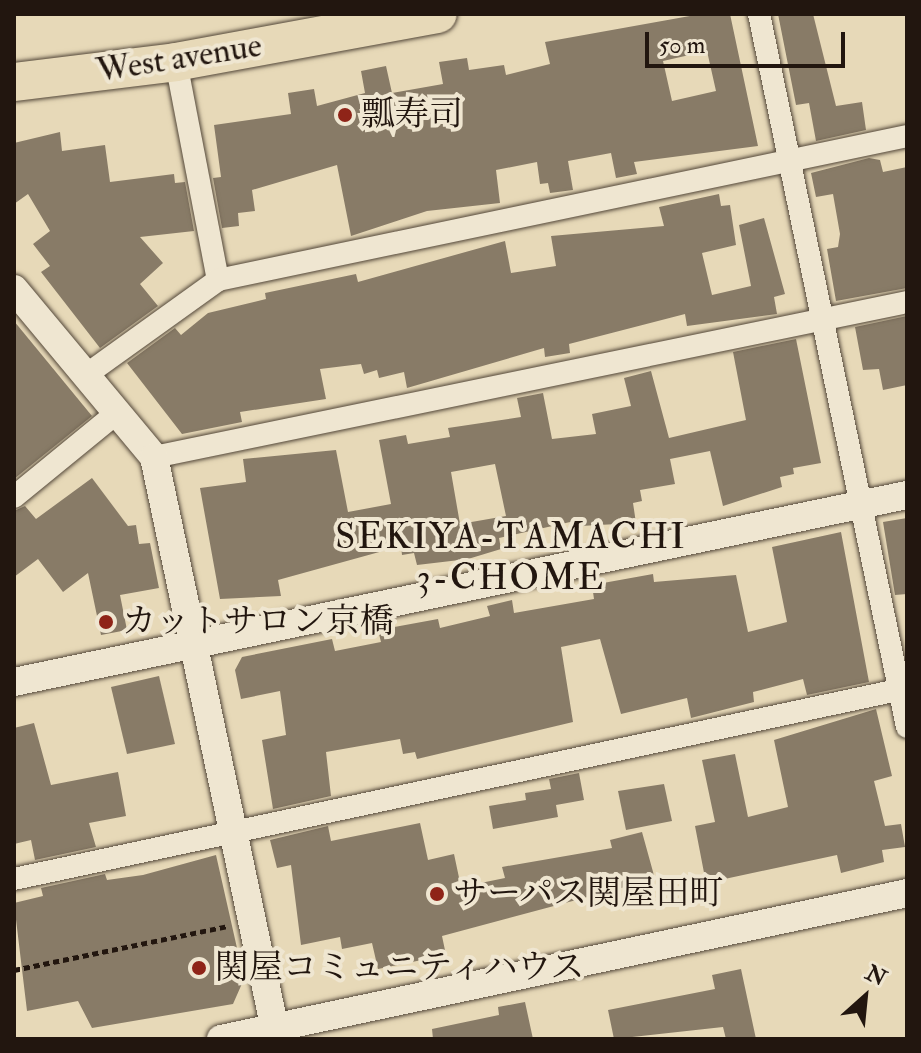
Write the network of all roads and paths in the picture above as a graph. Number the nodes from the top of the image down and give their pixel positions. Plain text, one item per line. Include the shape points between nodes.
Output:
1 (438, 14) edge
2 (759, 14) edge
3 (176, 62) junction
4 (14, 82) edge
5 (907, 136) edge
6 (788, 158) junction
7 (218, 280) junction
8 (14, 289) edge
9 (907, 302) edge
10 (821, 318) junction
11 (86, 375) junction
12 (118, 412) junction
13 (154, 457) junction
14 (907, 495) edge
15 (14, 497) edge
16 (857, 505) junction
17 (198, 641) junction
18 (14, 682) edge
19 (903, 689) edge
20 (907, 727) edge
21 (236, 831) junction
22 (14, 879) edge
23 (907, 893) edge
24 (254, 920) junction
25 (14, 970) edge
26 (276, 1033) edge
27 (221, 1039) edge

1 - 3 highway, West avenue
2 - 6 street
3 - 4 highway, West avenue
3 - 7 street
5 - 6 street
6 - 7 street
6 - 10 street
7 - 11 street
8 - 11 street
9 - 10 street
10 - 13 street
10 - 16 street
11 - 12 street
12 - 13 street
12 - 15 street
13 - 17 street
14 - 16 street
16 - 17 street
16 - 19 street
17 - 18 street
17 - 21 street
19 - 20 street
19 - 21 street
21 - 22 street
21 - 24 street
23 - 26 street
24 - 25 path
24 - 26 street
26 - 27 street

